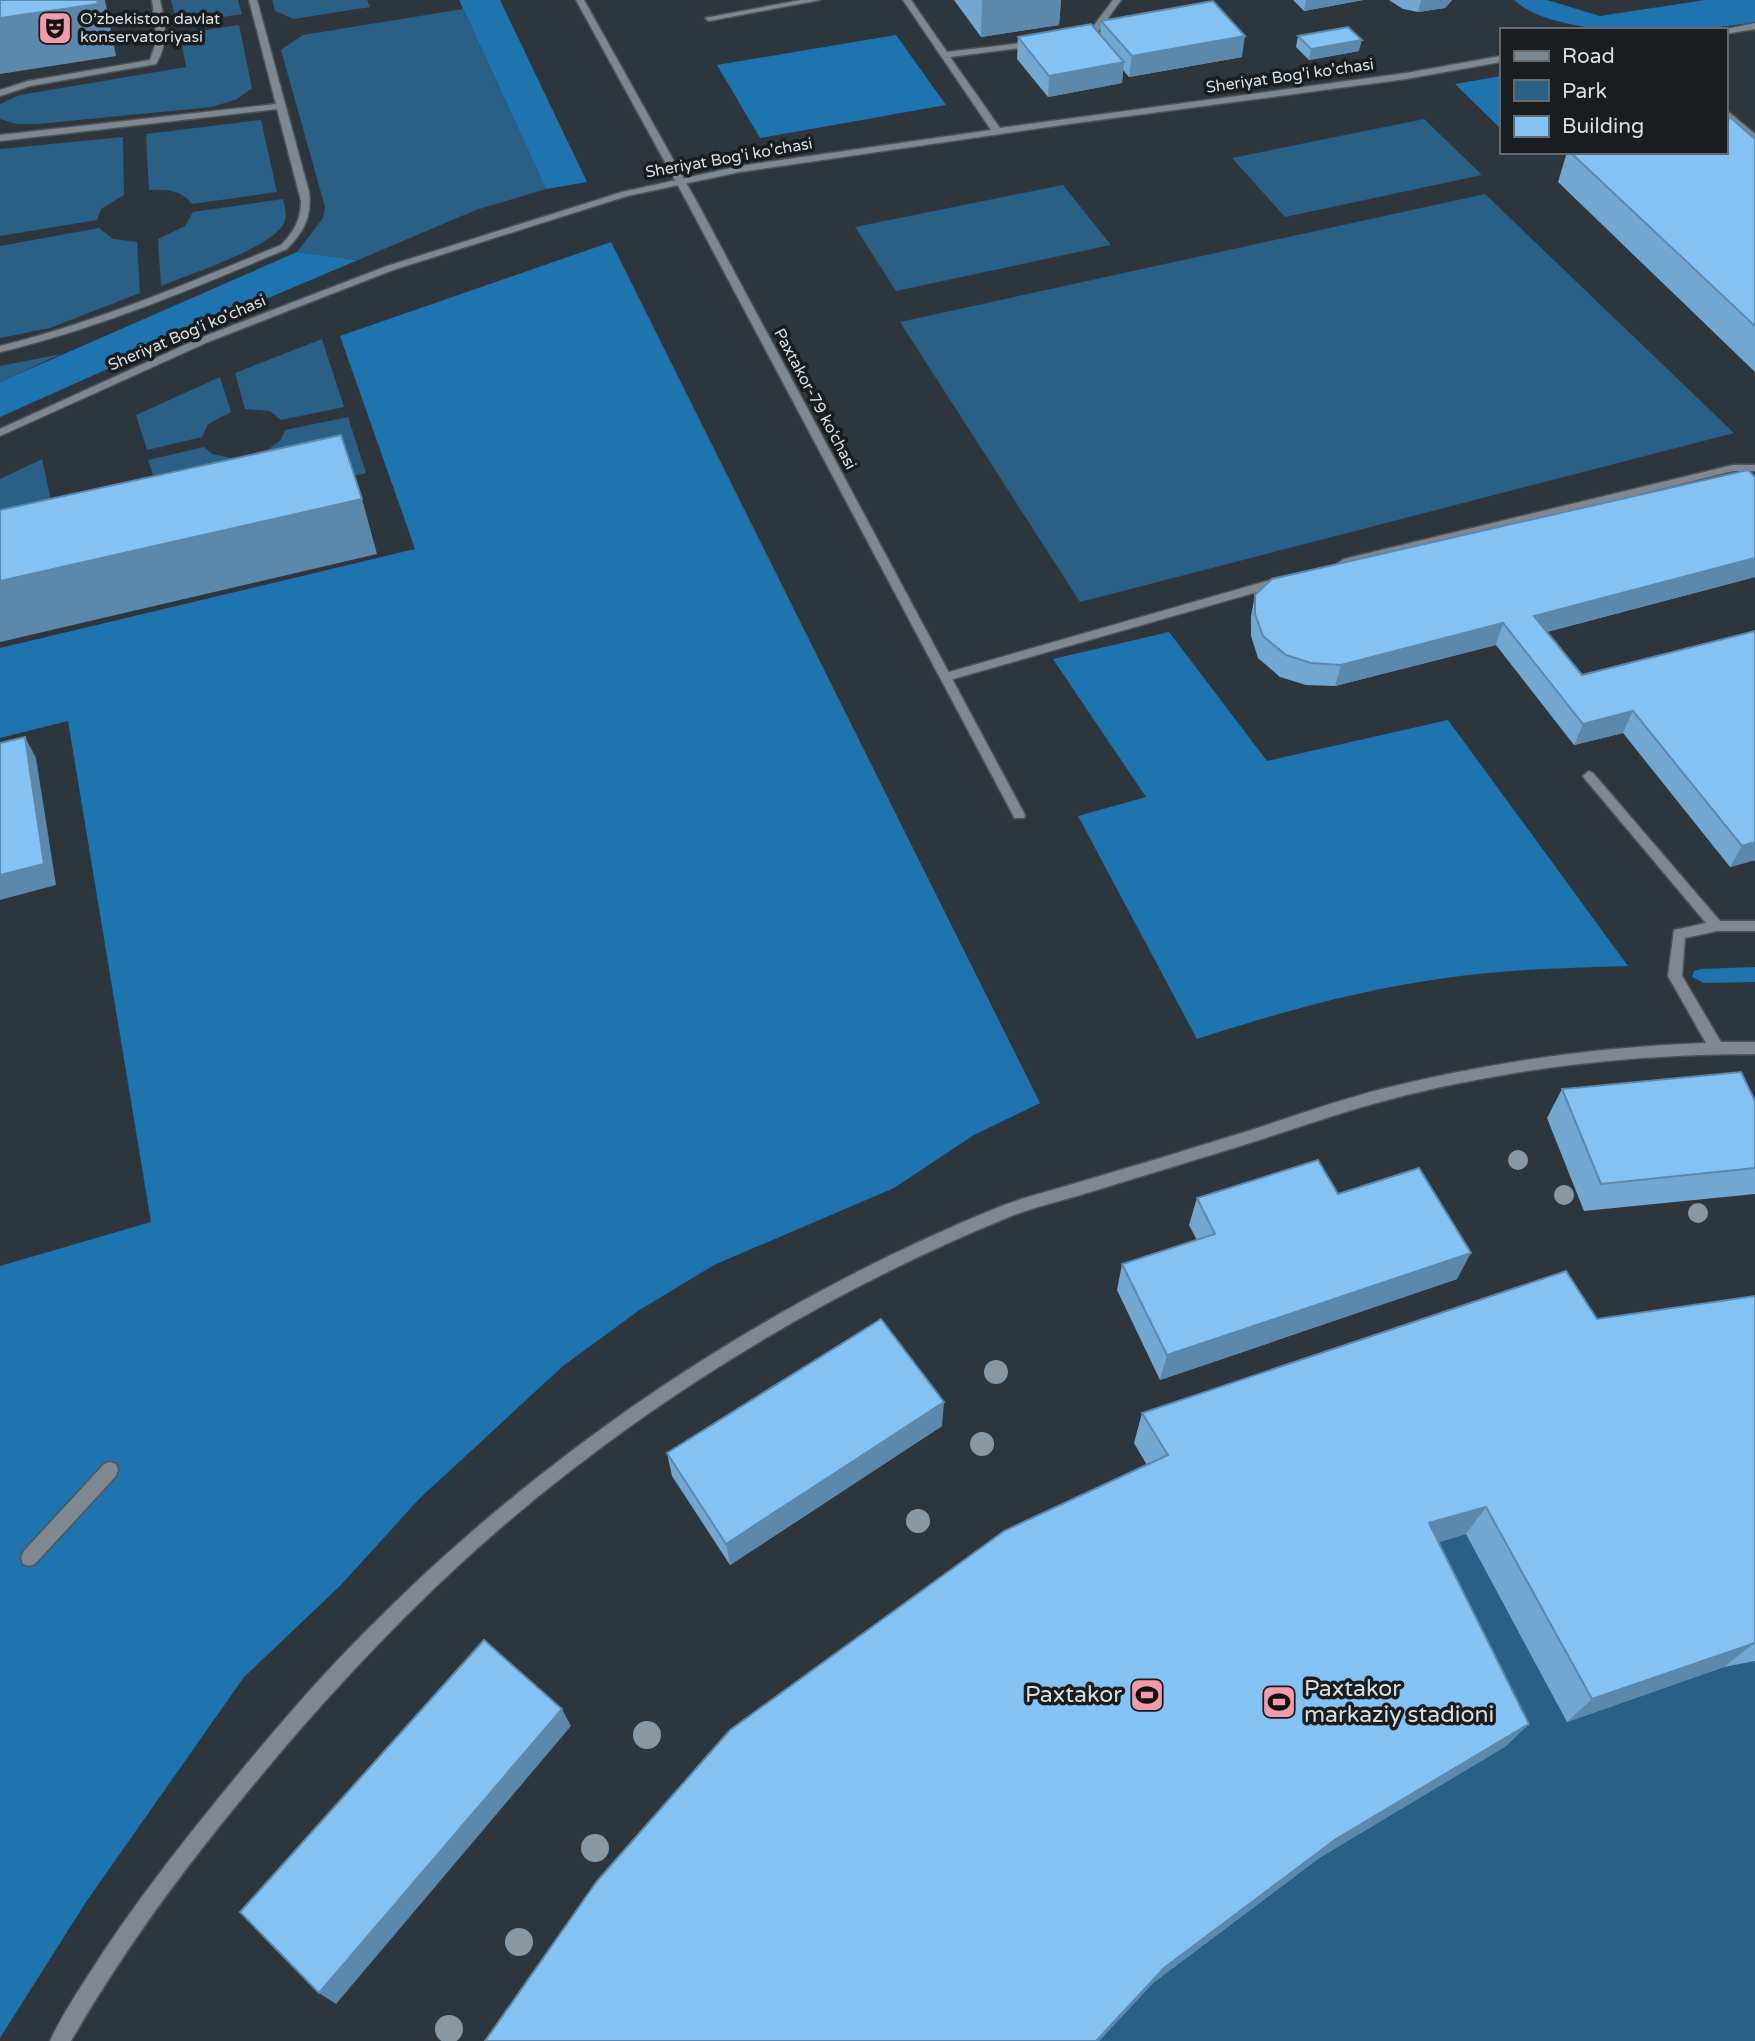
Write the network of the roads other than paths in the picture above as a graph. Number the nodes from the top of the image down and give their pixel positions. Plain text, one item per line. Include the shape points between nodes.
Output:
1 (156, 0) edge
2 (253, 0) edge
3 (580, 0) edge
4 (816, 0) edge
5 (907, 0) edge
6 (1117, 0) edge
7 (709, 18) dead end
8 (1755, 26) edge
9 (1727, 31) edge
10 (1072, 35) edge
11 (1048, 40) edge
12 (944, 55) junction
13 (1500, 60) edge
14 (0, 93) edge
15 (280, 106) junction
16 (1727, 114) edge
17 (997, 131) junction
18 (0, 138) edge
19 (1755, 139) edge
20 (681, 182) junction
21 (0, 349) edge
22 (0, 433) edge
23 (1755, 468) edge
24 (1331, 567) edge
25 (1291, 578) edge
26 (946, 677) junction
27 (1589, 776) dead end
28 (1019, 815) dead end
29 (1717, 926) junction
30 (1755, 926) edge
31 (1716, 1047) junction
32 (1755, 1048) edge
33 (110, 1470) dead end
34 (29, 1558) dead end
35 (60, 2041) edge

1 - 14 street via 163,32 153,62
2 - 15 street
3 - 20 street, Paxtakor-79 ko‘chasi
4 - 7 street
5 - 12 street
6 - 10 street via 1095,30
8 - 9 street
11 - 12 street
12 - 17 street
13 - 17 street, Sheriyat Bog'i ko'chasi
15 - 18 street
15 - 21 street via 307,207 299,233 284,247 49,338
16 - 19 street
17 - 20 street, Sheriyat Bog'i ko'chasi
20 - 22 street, Sheriyat Bog'i ko'chasi via 625,194 390,268 204,340
20 - 26 street, Paxtakor-79 ko‘chasi
23 - 24 street via 1719,472
25 - 26 street
26 - 28 street, Paxtakor-79 ko‘chasi
27 - 29 street
29 - 30 street
29 - 31 street via 1679,934 1675,976
31 - 32 street
31 - 35 street via 1555,1062 1403,1090 1008,1210 850,1285 762,1334 634,1417 547,1481 390,1618 309,1704 157,1890
33 - 34 street

